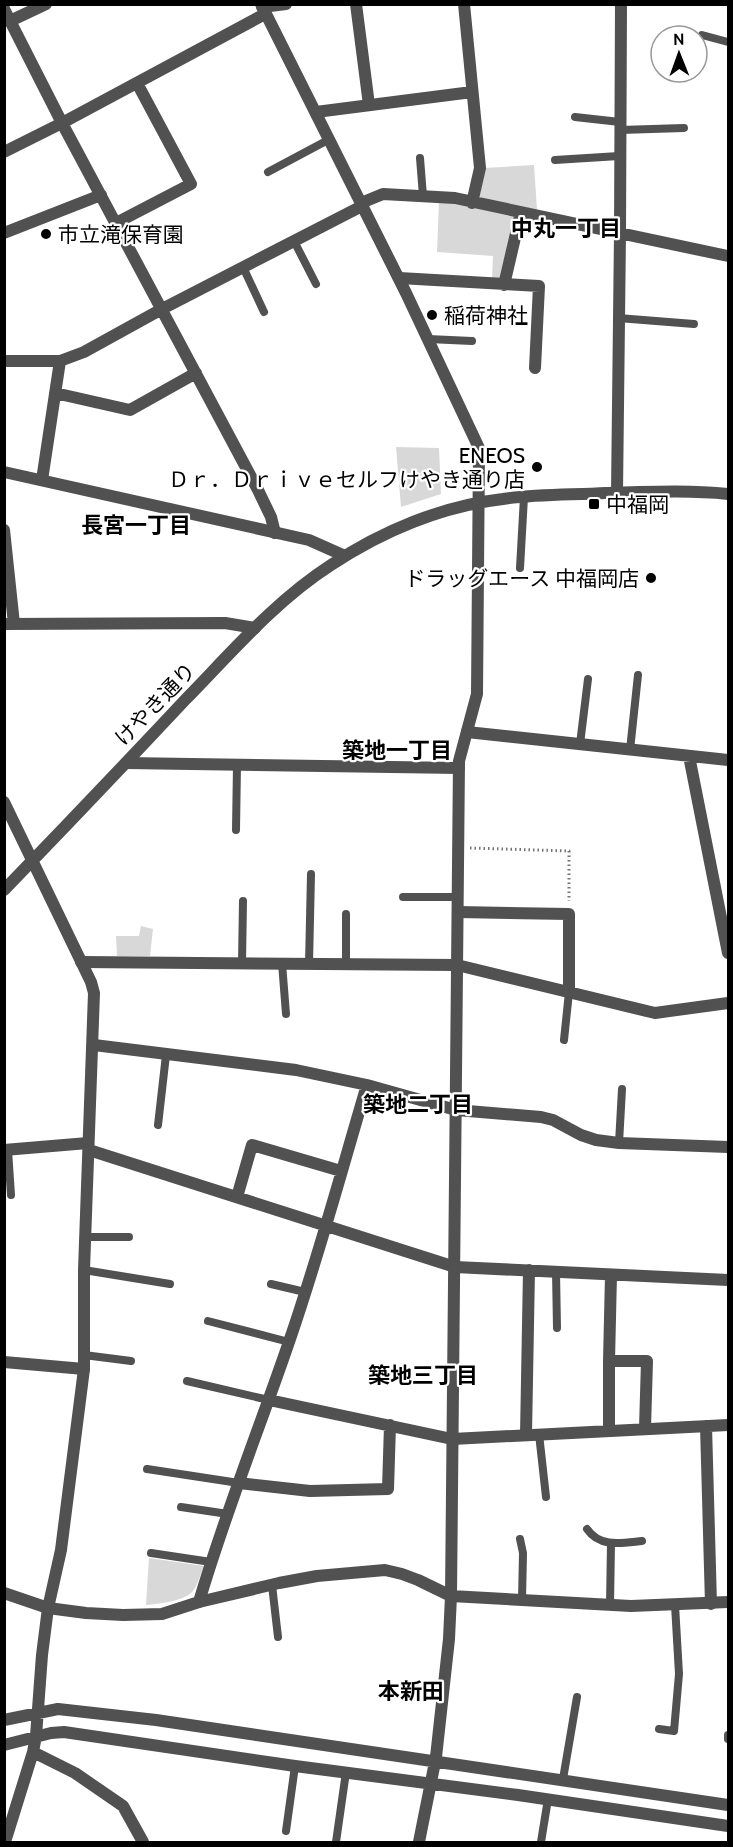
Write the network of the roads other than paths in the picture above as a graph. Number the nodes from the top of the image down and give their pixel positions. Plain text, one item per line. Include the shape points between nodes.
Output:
1 (46, 4) edge
2 (286, 4) edge
3 (357, 4) edge
4 (464, 4) edge
5 (621, 4) edge
6 (263, 8) edge
7 (8, 15) edge
8 (709, 37) edge
9 (729, 42) edge
10 (137, 83) junction
11 (472, 92) junction
12 (369, 105) junction
13 (316, 112) junction
14 (575, 117) dead end
15 (63, 123) junction
16 (620, 126) junction
17 (684, 128) dead end
18 (328, 140) junction
19 (4, 152) edge
20 (619, 156) junction
21 (420, 158) dead end
22 (555, 160) dead end
23 (268, 172) dead end
24 (101, 195) junction
25 (423, 196) junction
26 (472, 203) junction
27 (361, 204) junction
28 (521, 213) junction
29 (116, 223) junction
30 (4, 233) edge
31 (620, 233) junction
32 (294, 241) junction
33 (729, 256) edge
34 (243, 267) junction
35 (399, 278) junction
36 (316, 284) dead end
37 (504, 285) junction
38 (162, 309) junction
39 (264, 312) dead end
40 (618, 318) junction
41 (694, 324) dead end
42 (428, 339) junction
43 (472, 341) dead end
44 (4, 361) edge
45 (60, 361) junction
46 (535, 368) dead end
47 (196, 373) junction
48 (55, 393) junction
49 (4, 472) edge
50 (42, 480) junction
51 (617, 493) junction
52 (729, 494) edge
53 (524, 496) junction
54 (478, 502) junction
55 (4, 530) edge
56 (275, 533) junction
57 (345, 556) junction
58 (520, 568) dead end
59 (9, 624) edge
60 (255, 628) junction
61 (638, 675) dead end
62 (588, 679) dead end
63 (467, 732) junction
64 (580, 744) junction
65 (630, 750) junction
66 (689, 756) junction
67 (729, 760) edge
68 (126, 763) junction
69 (237, 765) junction
70 (459, 768) junction
71 (4, 802) edge
72 (236, 830) dead end
73 (32, 862) junction
74 (311, 874) dead end
75 (4, 890) edge
76 (403, 897) dead end
77 (458, 897) junction
78 (243, 901) dead end
79 (458, 912) junction
80 (346, 914) dead end
81 (729, 953) edge
82 (81, 962) junction
83 (242, 963) junction
84 (282, 963) junction
85 (309, 963) junction
86 (346, 964) junction
87 (457, 965) junction
88 (569, 992) junction
89 (729, 1004) edge
90 (286, 1014) dead end
91 (564, 1040) dead end
92 (94, 1045) junction
93 (166, 1055) junction
94 (367, 1085) junction
95 (622, 1089) dead end
96 (456, 1110) junction
97 (158, 1125) dead end
98 (619, 1143) junction
99 (88, 1147) junction
100 (729, 1147) edge
101 (6, 1150) edge
102 (341, 1171) junction
103 (11, 1195) dead end
104 (237, 1197) junction
105 (326, 1226) junction
106 (86, 1237) junction
107 (129, 1237) dead end
108 (455, 1267) junction
109 (84, 1270) junction
110 (529, 1270) junction
111 (556, 1272) junction
112 (611, 1275) junction
113 (729, 1280) edge
114 (170, 1284) dead end
115 (271, 1284) dead end
116 (304, 1292) junction
117 (208, 1321) dead end
118 (556, 1328) dead end
119 (289, 1342) junction
120 (84, 1355) junction
121 (131, 1361) dead end
122 (609, 1361) junction
123 (4, 1362) edge
124 (84, 1369) junction
125 (187, 1382) dead end
126 (268, 1400) junction
127 (390, 1425) junction
128 (729, 1425) edge
129 (706, 1426) junction
130 (645, 1428) junction
131 (609, 1430) junction
132 (532, 1434) junction
133 (452, 1439) junction
134 (147, 1469) dead end
135 (239, 1483) junction
136 (546, 1497) dead end
137 (181, 1507) dead end
138 (228, 1514) junction
139 (587, 1529) dead end
140 (520, 1539) dead end
141 (642, 1541) dead end
142 (610, 1543) junction
143 (151, 1553) dead end
144 (211, 1562) junction
145 (272, 1585) junction
146 (4, 1593) edge
147 (452, 1596) junction
148 (522, 1600) junction
149 (199, 1602) junction
150 (729, 1602) edge
151 (711, 1604) junction
152 (610, 1605) junction
153 (675, 1605) junction
154 (48, 1608) junction
155 (278, 1637) dead end
156 (577, 1696) dead end
157 (37, 1713) junction
158 (4, 1720) edge
159 (659, 1729) dead end
160 (36, 1736) junction
161 (4, 1745) edge
162 (33, 1752) junction
163 (435, 1762) junction
164 (295, 1766) junction
165 (346, 1772) junction
166 (563, 1779) junction
167 (431, 1784) junction
168 (548, 1799) junction
169 (729, 1805) edge
170 (729, 1826) edge
171 (286, 1831) dead end
172 (6, 1836) edge
173 (143, 1842) edge
174 (336, 1842) edge
175 (419, 1842) edge
176 (541, 1842) edge

1 - 7 street
2 - 6 street
3 - 12 street
4 - 11 street
5 - 16 street
6 - 10 street
6 - 13 street
7 - 15 street
8 - 9 lane
10 - 15 street
10 - 29 street via 191,184
11 - 12 street
11 - 26 street via 480,168
12 - 13 street
13 - 18 street
14 - 16 lane
15 - 19 street
15 - 24 street
16 - 17 lane
16 - 20 street
18 - 23 lane
18 - 27 street
20 - 22 lane
20 - 31 street
21 - 25 lane
24 - 29 street
24 - 30 street
25 - 26 street
25 - 27 street via 383,194
26 - 28 street
27 - 32 street
27 - 35 street
28 - 31 street
28 - 37 street
29 - 38 street
31 - 33 street
31 - 40 street
32 - 34 street
32 - 36 lane
34 - 38 street
34 - 39 lane
35 - 37 street
35 - 42 street
37 - 46 street via 539,286
38 - 45 street
38 - 47 street
40 - 41 lane
40 - 51 street
42 - 43 lane
42 - 54 street via 479,448
44 - 45 street
45 - 48 street
47 - 48 street via 130,410
47 - 56 street via 258,490
48 - 50 street
49 - 50 street
50 - 56 street
51 - 52 street, けやき通り
51 - 53 street, けやき通り
53 - 54 street, けやき通り
53 - 58 lane
54 - 57 street, けやき通り via 424,518
54 - 63 street via 477,694
55 - 59 street
56 - 57 street via 309,540
57 - 60 street, けやき通り via 308,581
59 - 60 street via 225,622
60 - 68 street, けやき通り
61 - 65 lane
62 - 64 lane
63 - 64 street
63 - 70 street
64 - 65 street
65 - 66 street
66 - 67 street
66 - 81 street
68 - 69 street
68 - 73 street, けやき通り
69 - 70 street
69 - 72 lane
70 - 77 street
71 - 73 street
73 - 75 street, けやき通り
73 - 82 street
74 - 85 lane
76 - 77 lane
77 - 79 street
78 - 83 lane
79 - 87 street
79 - 88 street via 569,914
80 - 86 lane
82 - 83 street
82 - 92 street via 94,993
83 - 84 street
84 - 85 street
84 - 90 lane
85 - 86 street
86 - 87 street
87 - 88 street
87 - 96 street
88 - 89 street via 655,1013
88 - 91 lane
92 - 93 street
92 - 99 street
93 - 94 street via 296,1071
93 - 97 lane
94 - 96 street
94 - 102 street
95 - 98 lane
96 - 98 street via 541,1117 596,1140
96 - 108 street
98 - 100 street
99 - 101 street
99 - 104 street
99 - 106 street
101 - 103 lane
102 - 104 street via 252,1145
102 - 105 street
104 - 105 street
105 - 108 street
105 - 116 street
106 - 107 lane
106 - 109 street
108 - 110 street
108 - 133 street
109 - 114 lane
109 - 120 street
110 - 111 street
110 - 132 street
111 - 112 street
111 - 118 lane
112 - 113 street
112 - 122 street
115 - 116 lane
116 - 119 street
117 - 119 lane
119 - 126 street
120 - 121 lane
120 - 124 street
122 - 130 street via 647,1361
122 - 131 street
123 - 124 street
124 - 154 street via 61,1550
125 - 126 lane
126 - 127 street
126 - 135 street
127 - 133 street
127 - 135 street via 388,1489 310,1491
128 - 129 street
129 - 130 street
129 - 151 street
130 - 131 street
131 - 132 street
132 - 133 street
132 - 136 lane
133 - 147 street
134 - 135 lane
135 - 138 street
137 - 138 lane
138 - 144 street
139 - 142 lane
140 - 148 lane
141 - 142 lane
142 - 152 lane
143 - 144 lane
144 - 149 street
145 - 147 street via 317,1576 385,1570
145 - 149 street
145 - 155 lane
146 - 154 street
147 - 148 street
147 - 163 street
148 - 152 street
149 - 154 street via 162,1614
150 - 151 street
151 - 153 street
152 - 153 street
153 - 159 lane via 678,1674 674,1731
154 - 157 street
156 - 166 lane
157 - 158 street
157 - 160 street
157 - 163 street via 58,1709 145,1719
160 - 161 street
160 - 162 street
160 - 164 street via 64,1732
162 - 172 street
162 - 173 street via 75,1773 123,1806
163 - 166 street
163 - 167 street
164 - 165 street
164 - 171 lane
165 - 167 street
165 - 174 lane
166 - 169 street
167 - 168 street
167 - 175 street
168 - 170 street
168 - 176 lane

